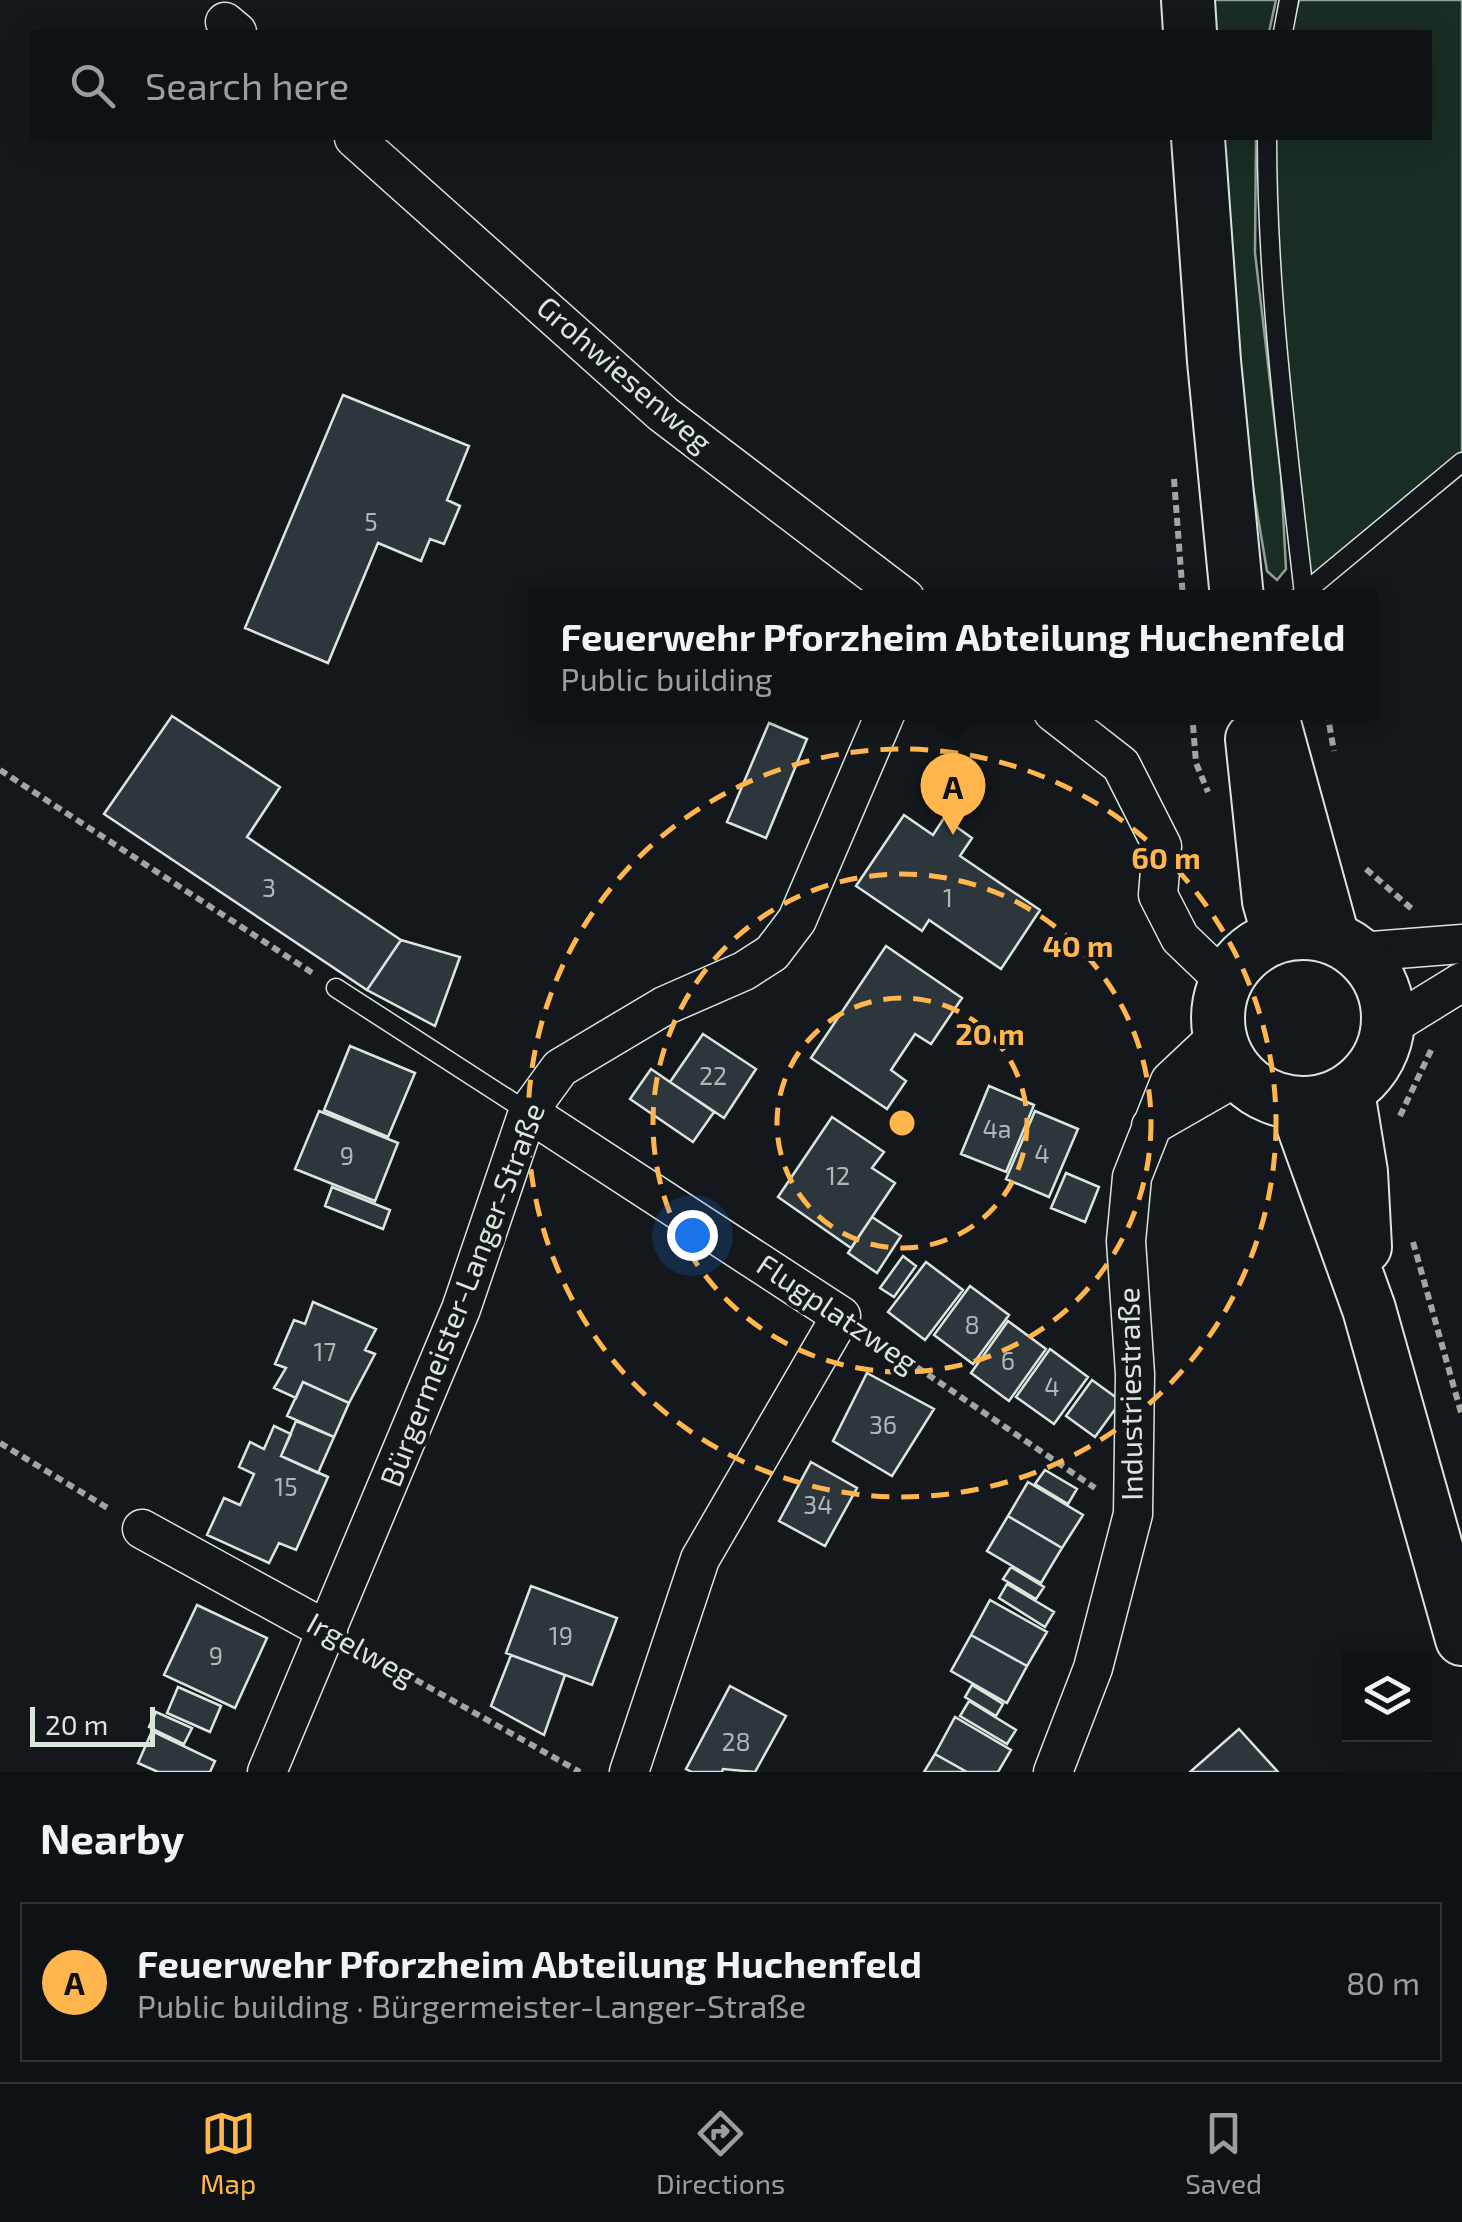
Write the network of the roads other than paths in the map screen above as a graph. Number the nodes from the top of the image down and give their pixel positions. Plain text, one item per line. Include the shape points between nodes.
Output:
1 (1188, 0) edge
2 (1290, 0) edge
3 (1190, 30) edge
4 (1283, 30) edge
5 (356, 140) edge
6 (1198, 140) edge
7 (1267, 140) edge
8 (1462, 462) edge
9 (894, 590) edge
10 (1236, 590) edge
11 (1300, 590) edge
12 (1308, 590) edge
13 (883, 720) edge
14 (1063, 720) edge
15 (1250, 720) edge
16 (1273, 720) edge
17 (1279, 936) junction
18 (1462, 944) edge
19 (1346, 945) junction
20 (1226, 982) junction
21 (336, 988) road end
22 (1451, 988) edge
23 (1389, 1027) junction
24 (1219, 1035) junction
25 (1242, 1082) junction
26 (1348, 1092) junction
27 (1295, 1104) junction
28 (528, 1112) junction
29 (1151, 1126) junction
30 (1369, 1309) junction
31 (142, 1529) road end
32 (328, 1631) junction
33 (1462, 1639) edge
34 (267, 1772) edge
35 (629, 1772) edge
36 (1053, 1772) edge

1 - 3 main road
2 - 4 lane
5 - 9 street, Grohwiesenweg via 663,414
6 - 10 main road
7 - 11 lane via 1269,250
8 - 12 lane
13 - 28 street, Bürgermeister-Langer-Straße via 798,920 772,954 664,1006 560,1068
14 - 20 street via 1121,765 1162,846 1158,895 1180,938
15 - 17 main road via 1269,902
16 - 19 main road
17 - 19 main road via 1304,932
17 - 20 main road via 1239,962
18 - 19 street
19 - 23 main road via 1378,976
20 - 24 main road
21 - 28 lane, Flugplatzweg
22 - 23 street
23 - 26 main road via 1368,1076
24 - 25 main road
24 - 29 street, Industriestraße via 1170,1081
25 - 27 main road
25 - 29 street via 1226,1083
26 - 27 main road
26 - 30 main road
27 - 30 main road
28 - 32 street, Bürgermeister-Langer-Straße via 461,1309
28 - 35 street, Flugplatzweg via 841,1316 700,1559
29 - 36 street, Industriestraße via 1132,1177 1126,1241 1135,1374 1134,1514 1093,1668
30 - 33 main road
31 - 32 street, Irgelweg
32 - 34 street, Bürgermeister-Langer-Straße

